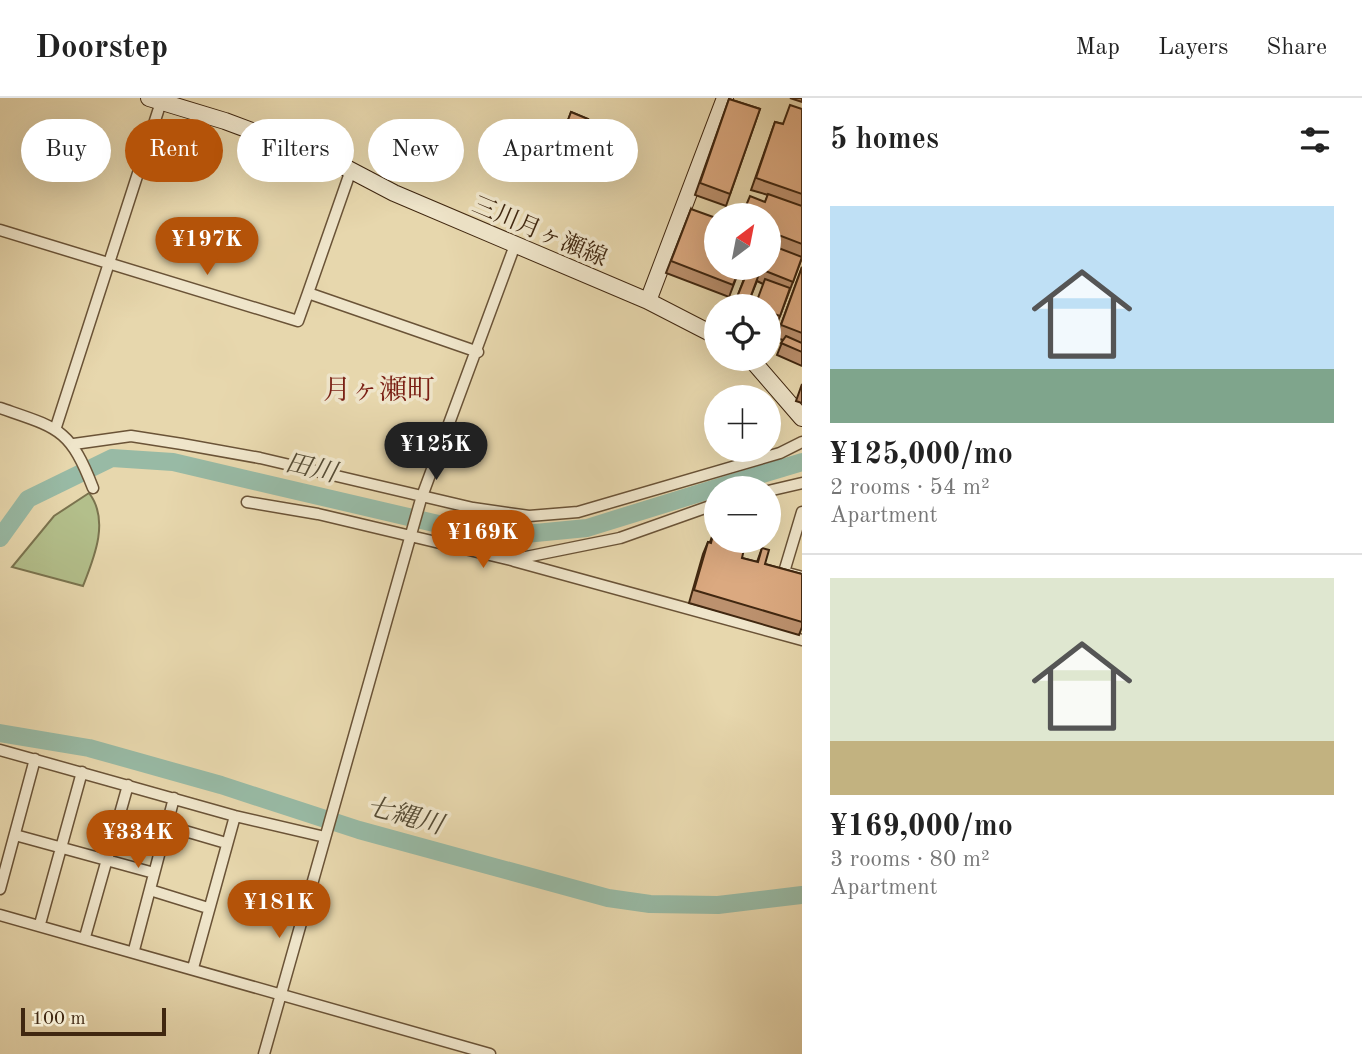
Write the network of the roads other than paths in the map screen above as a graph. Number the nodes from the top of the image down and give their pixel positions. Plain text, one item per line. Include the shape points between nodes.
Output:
1 (724, 98) edge
2 (157, 100) edge
3 (237, 125) edge
4 (354, 172) edge
5 (347, 182) edge
6 (0, 230) edge
7 (515, 245) junction
8 (107, 264) junction
9 (308, 293) junction
10 (648, 301) junction
11 (704, 330) edge
12 (478, 352) junction
13 (761, 371) edge
14 (0, 408) edge
15 (802, 418) edge
16 (56, 427) junction
17 (802, 442) edge
18 (74, 445) junction
19 (802, 483) edge
20 (92, 487) dead end
21 (781, 488) edge
22 (422, 497) junction
23 (247, 502) dead end
24 (704, 508) edge
25 (802, 512) edge
26 (410, 536) junction
27 (511, 560) junction
28 (802, 578) edge
29 (802, 640) edge
30 (0, 750) edge
31 (35, 759) junction
32 (82, 772) junction
33 (128, 785) junction
34 (174, 798) junction
35 (235, 816) junction
36 (168, 826) junction
37 (15, 835) junction
38 (325, 836) junction
39 (226, 844) junction
40 (61, 848) junction
41 (107, 861) junction
42 (154, 873) junction
43 (0, 889) edge
44 (150, 890) junction
45 (208, 908) junction
46 (0, 915) edge
47 (40, 924) junction
48 (85, 937) junction
49 (134, 950) junction
50 (193, 968) junction
51 (281, 994) junction
52 (264, 1054) edge
53 (490, 1054) edge

1 - 10 main road
2 - 3 main road, 三川月ヶ瀬線
2 - 8 street
4 - 7 main road, 三川月ヶ瀬線
5 - 9 street
6 - 8 street
7 - 10 main road, 三川月ヶ瀬線
7 - 12 street
8 - 9 street via 298,321
8 - 16 street
9 - 12 street
10 - 11 main road, 三川月ヶ瀬線
12 - 22 street
13 - 15 main road
14 - 16 street
16 - 18 street
17 - 22 street via 780,453 578,512 529,516
18 - 20 street
18 - 22 street via 131,436 260,458
19 - 21 street
22 - 26 street
23 - 26 street
24 - 27 street via 621,538
25 - 28 street via 784,572
26 - 27 street
26 - 38 street
27 - 29 street
30 - 31 street
31 - 32 street
31 - 37 street
32 - 33 street
32 - 40 street
33 - 34 street
33 - 41 street
34 - 35 street
34 - 36 street
35 - 38 street
35 - 39 street
36 - 39 street
36 - 42 street
37 - 40 street
37 - 43 street
38 - 51 street
39 - 45 street
40 - 41 street
40 - 47 street
41 - 42 street
41 - 48 street
42 - 44 street
44 - 45 street
44 - 49 street
45 - 50 street
46 - 47 street
47 - 48 street
48 - 49 street
49 - 50 street
50 - 51 street
51 - 52 street
51 - 53 street

